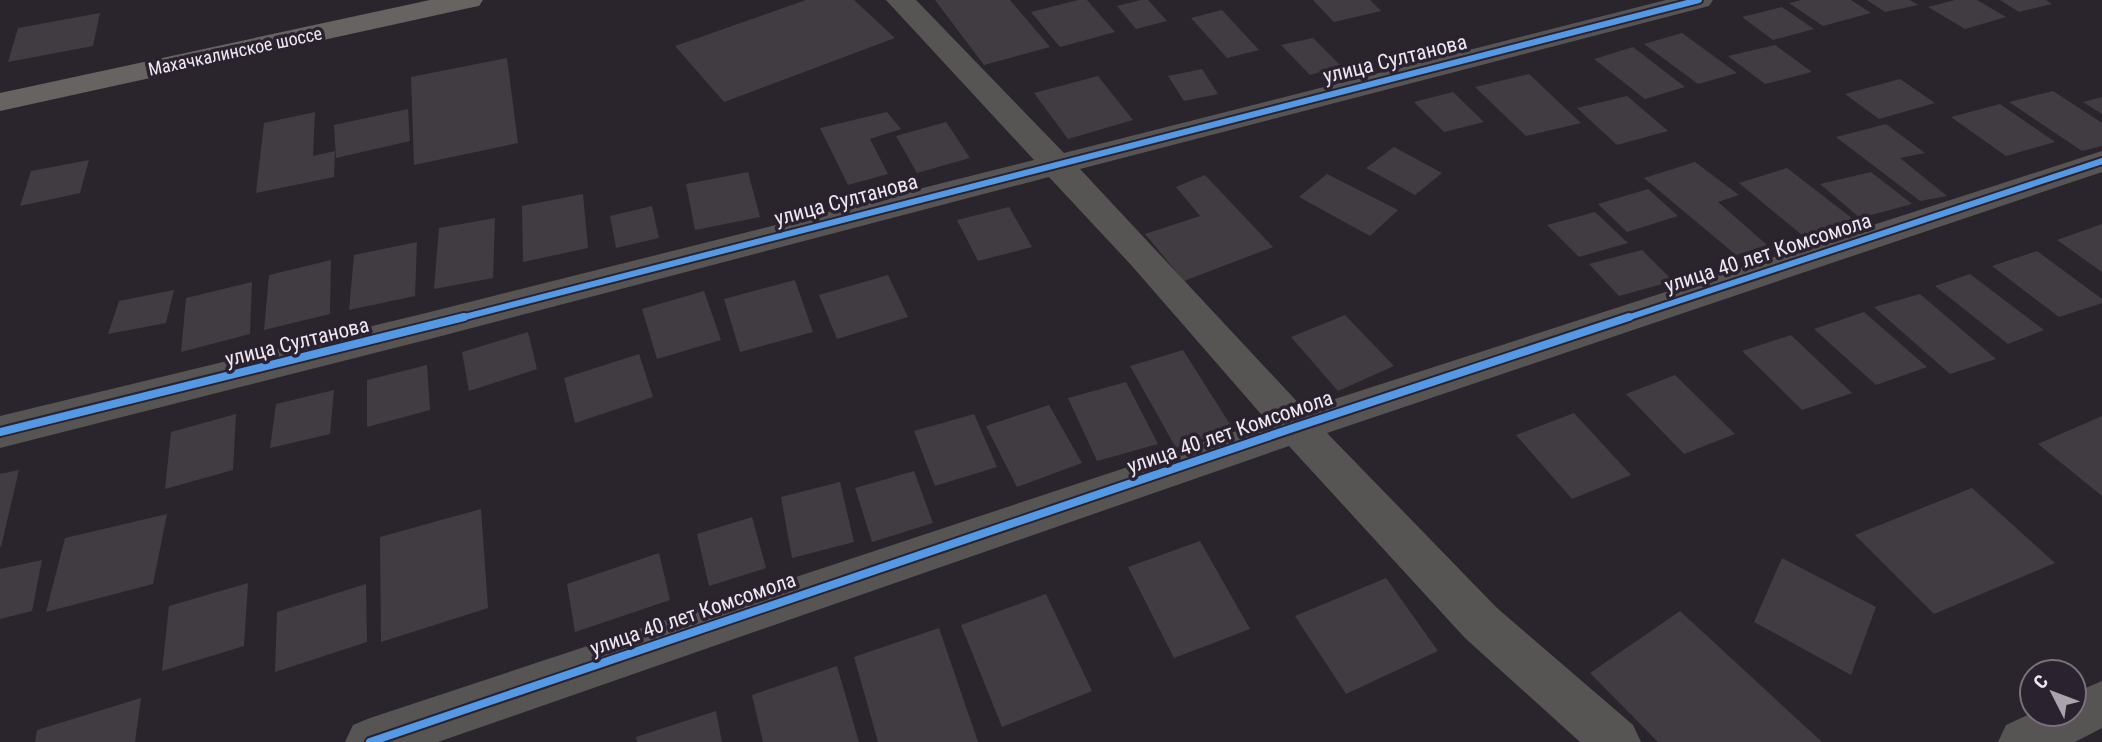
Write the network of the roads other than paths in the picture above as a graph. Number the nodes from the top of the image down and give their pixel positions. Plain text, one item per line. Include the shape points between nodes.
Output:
1 (469, 0) edge
2 (900, 0) edge
3 (1699, 0) edge
4 (0, 102) edge
5 (2102, 161) edge
6 (1056, 163) junction
7 (1296, 427) junction
8 (0, 432) edge
9 (2102, 704) edge
10 (370, 742) edge
11 (1616, 742) edge
12 (2023, 742) edge

1 - 4 highway, Махачкалинское шоссе
2 - 6 street
3 - 6 street, улица Султанова
5 - 7 street, улица 40 лет Комсомола
6 - 7 street
6 - 8 street, улица Султанова via 324,354
7 - 10 street, улица 40 лет Комсомола
7 - 11 street via 1481,623
9 - 12 street

